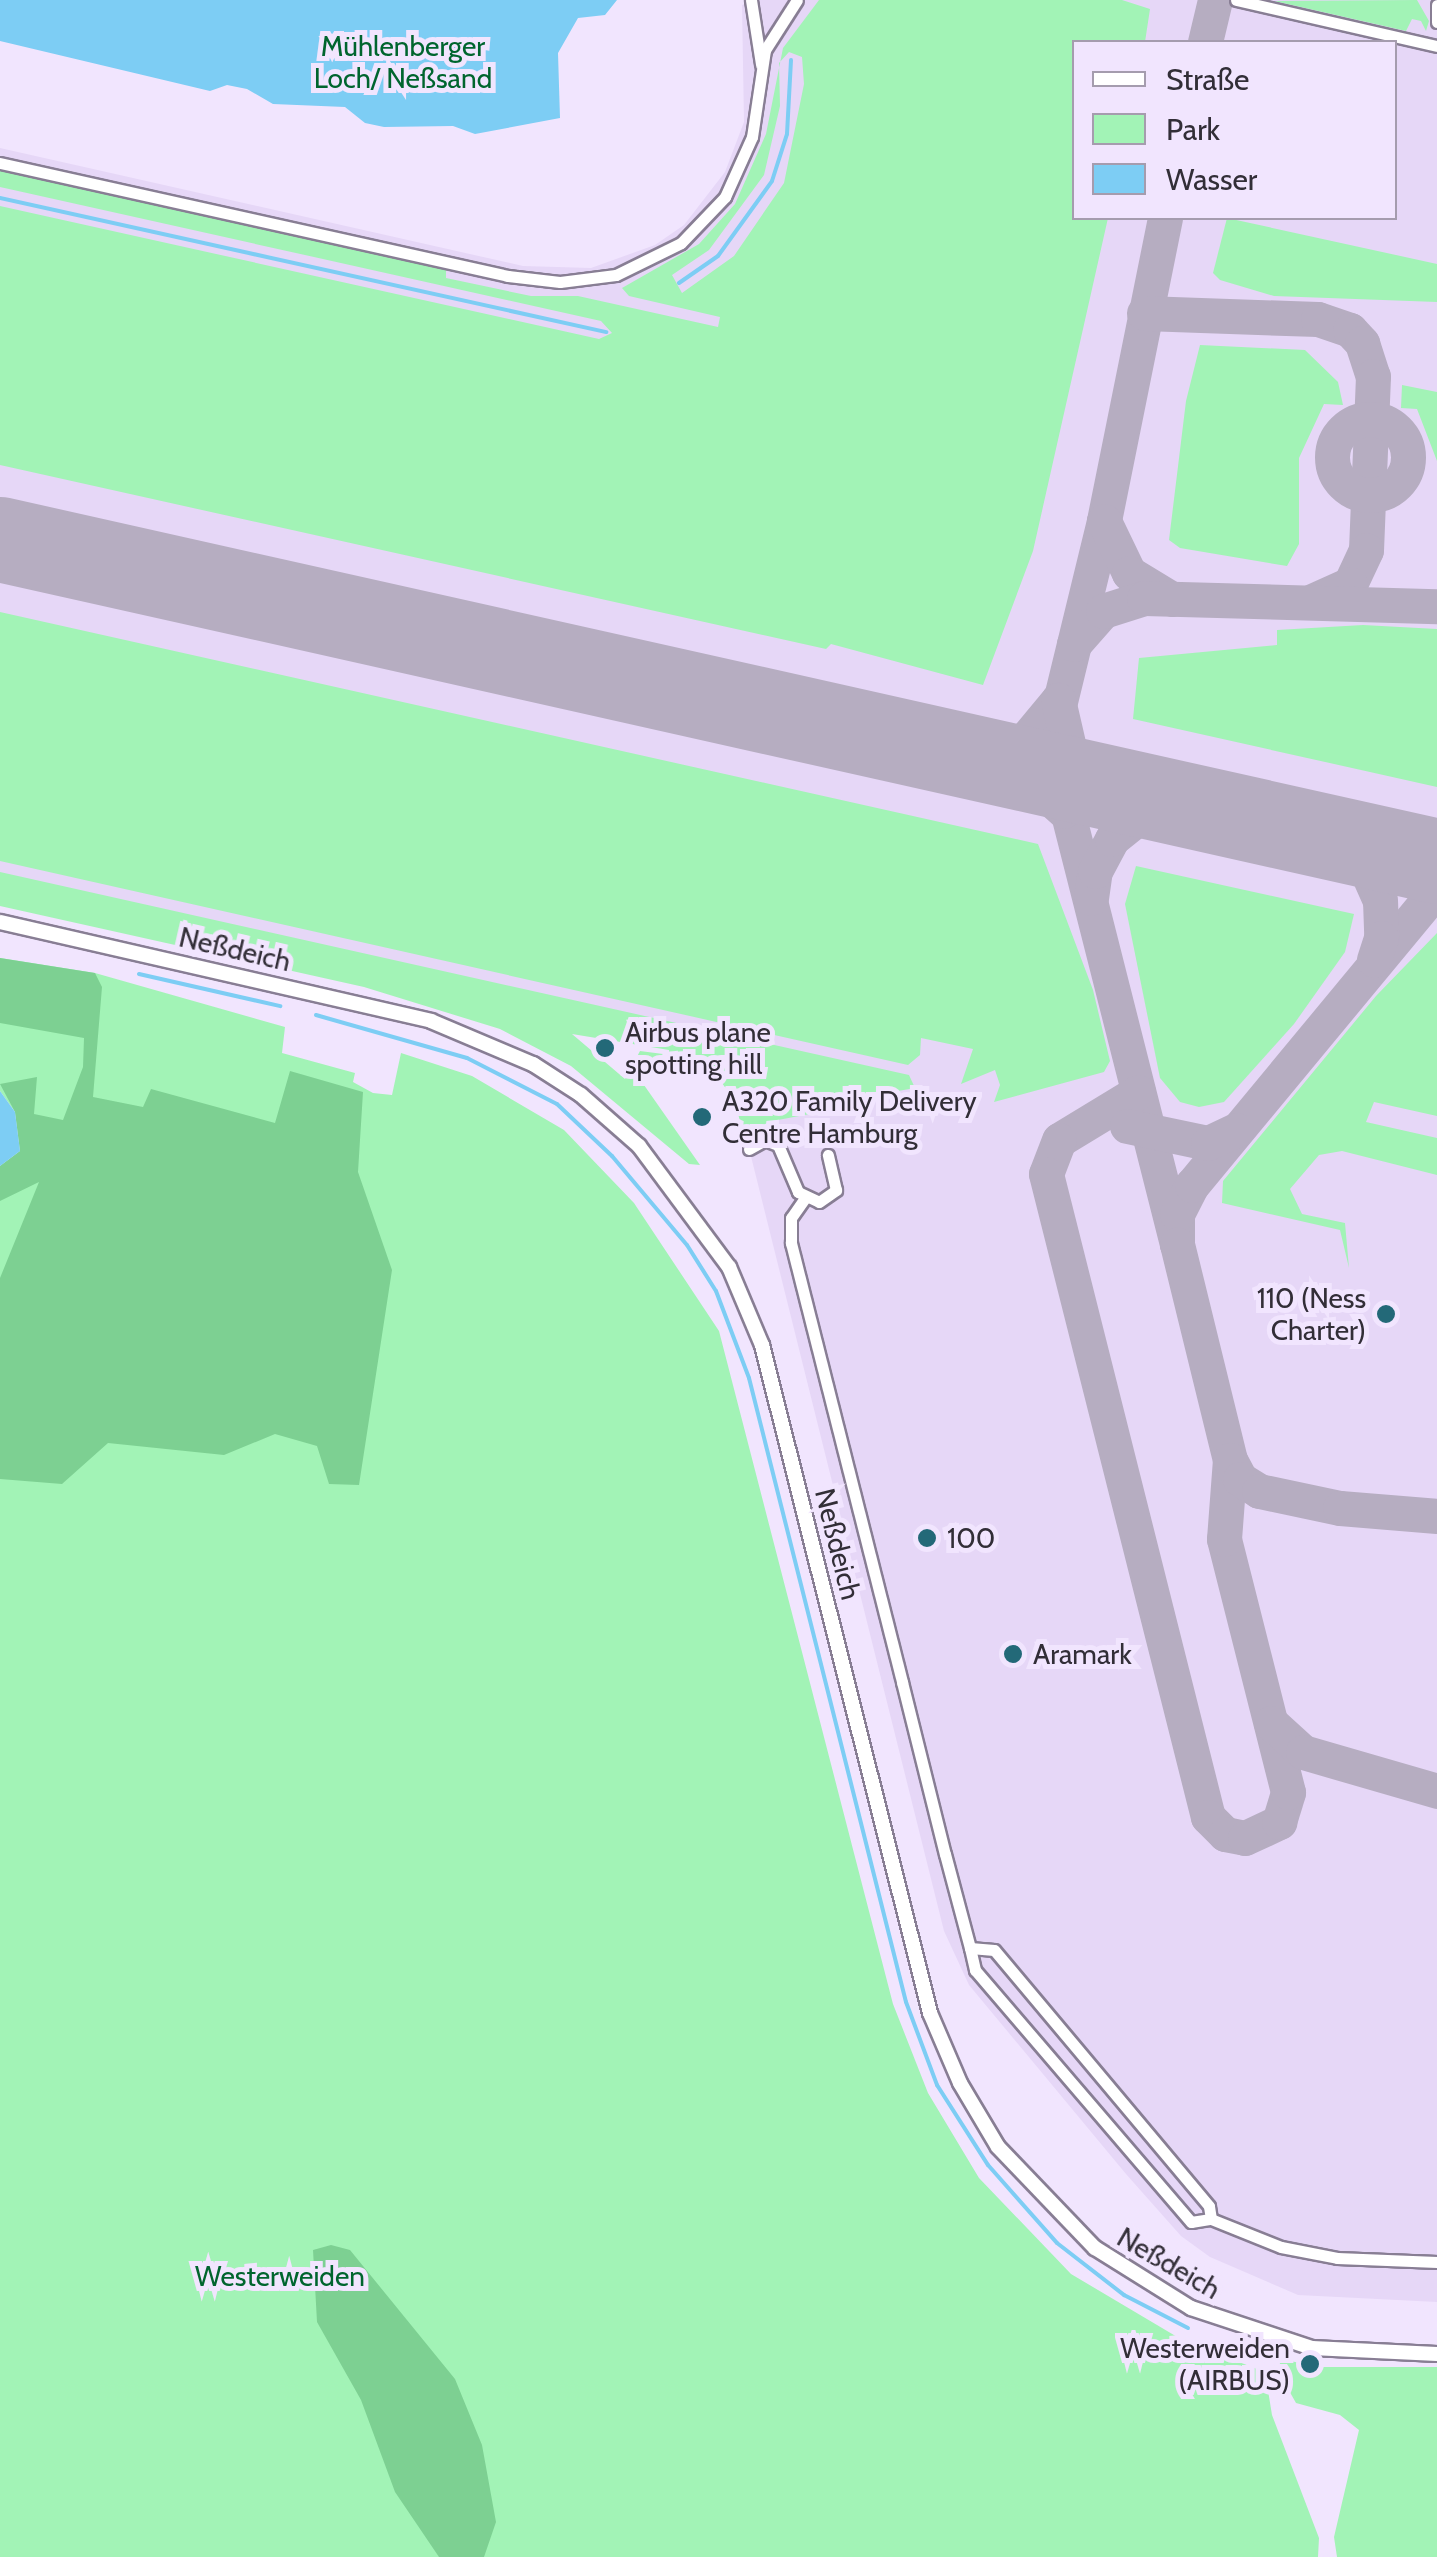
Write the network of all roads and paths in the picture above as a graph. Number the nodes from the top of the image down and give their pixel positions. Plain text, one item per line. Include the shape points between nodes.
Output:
1 (751, 0) edge
2 (798, 0) edge
3 (1236, 0) edge
4 (1437, 5) edge
5 (1437, 22) edge
6 (1437, 30) edge
7 (1436, 45) edge
8 (762, 66) junction
9 (0, 162) edge
10 (0, 922) edge
11 (748, 1149) dead end
12 (828, 1155) dead end
13 (805, 1198) junction
14 (970, 1948) junction
15 (1210, 2218) junction
16 (1437, 2262) edge
17 (1437, 2354) edge

1 - 8 street
2 - 8 street via 776,29
3 - 7 street
4 - 5 street
6 - 7 street
8 - 9 street via 752,137 719,205 669,251 596,279 508,276
10 - 17 street, Neßdeich via 431,1021 533,1064 582,1095 639,1146 729,1267 762,1345 930,2014 998,2147 1095,2248 1191,2308 1312,2348
11 - 13 street via 766,1140 778,1145
12 - 13 street via 834,1194 819,1202
13 - 14 street via 792,1218 791,1243
14 - 15 street via 994,1950 1208,2206
14 - 15 street via 989,1990 1192,2222
15 - 16 street via 1280,2247 1338,2258

